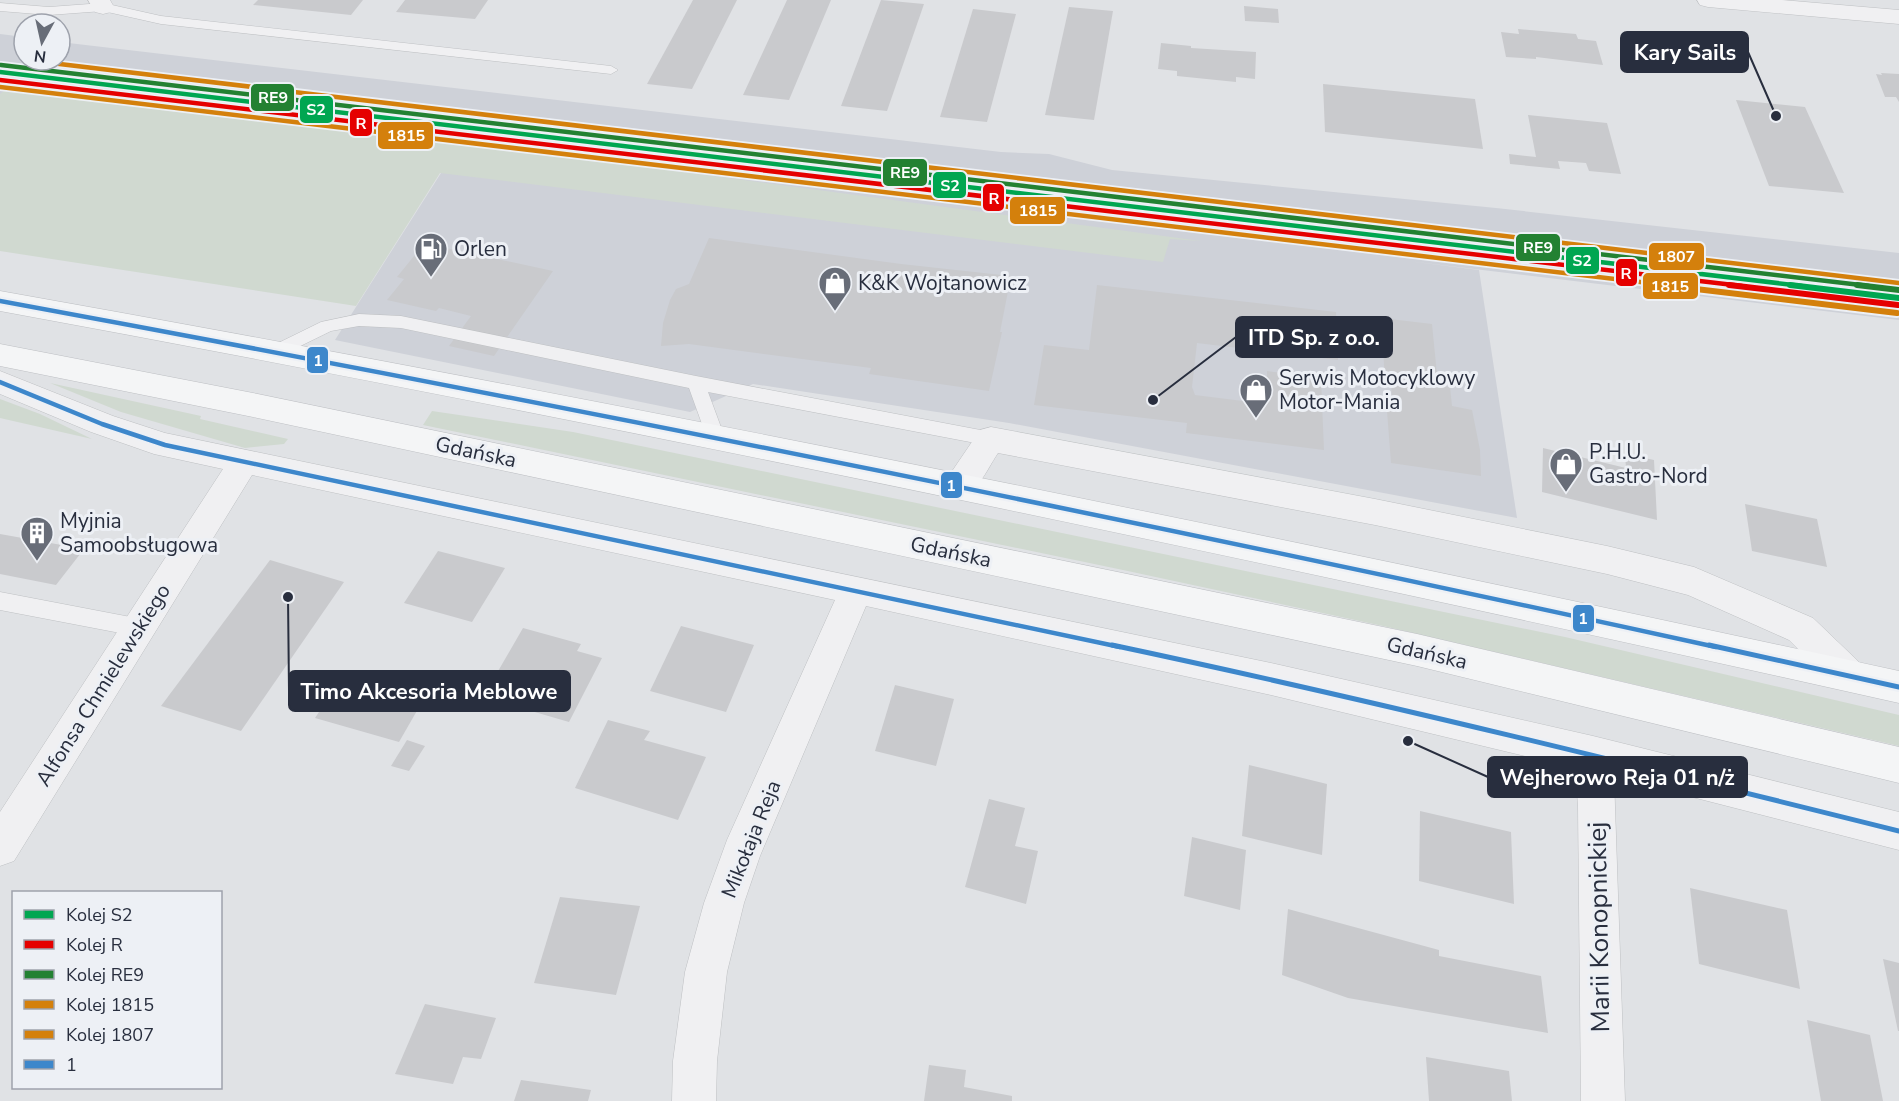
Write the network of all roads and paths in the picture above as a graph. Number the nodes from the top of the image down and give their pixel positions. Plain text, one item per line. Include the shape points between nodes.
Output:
1 (1708, 0) edge
2 (101, 3) edge
3 (0, 7) edge
4 (1899, 17) edge
5 (611, 70) dead end
6 (0, 301) edge
7 (276, 352) junction
8 (0, 355) edge
9 (0, 382) edge
10 (696, 383) junction
11 (716, 438) junction
12 (992, 439) junction
13 (244, 462) junction
14 (958, 486) junction
15 (856, 590) junction
16 (0, 601) edge
17 (141, 628) junction
18 (1848, 675) junction
19 (1899, 687) edge
20 (1593, 754) junction
21 (1899, 765) edge
22 (1899, 831) edge
23 (0, 847) edge
24 (694, 1101) edge
25 (1603, 1101) edge

1 - 4 street
2 - 3 lane via 49,11
2 - 5 lane via 161,20
6 - 7 main road
7 - 10 lane via 327,326 359,320 401,322
7 - 11 main road
8 - 21 main road, Gdańska via 1417,650
9 - 13 street via 112,428 165,445
10 - 11 lane
10 - 12 lane
11 - 14 main road
12 - 14 street
12 - 18 street via 1375,512 1694,582 1801,628
13 - 15 street
13 - 17 street, Alfonsa Chmielewskiego
14 - 18 main road
15 - 20 street
15 - 24 street, Mikołaja Reja via 741,854 724,903 706,972
16 - 17 lane
17 - 23 street, Alfonsa Chmielewskiego
18 - 19 main road
20 - 22 street
20 - 25 street, Marii Konopnickiej

